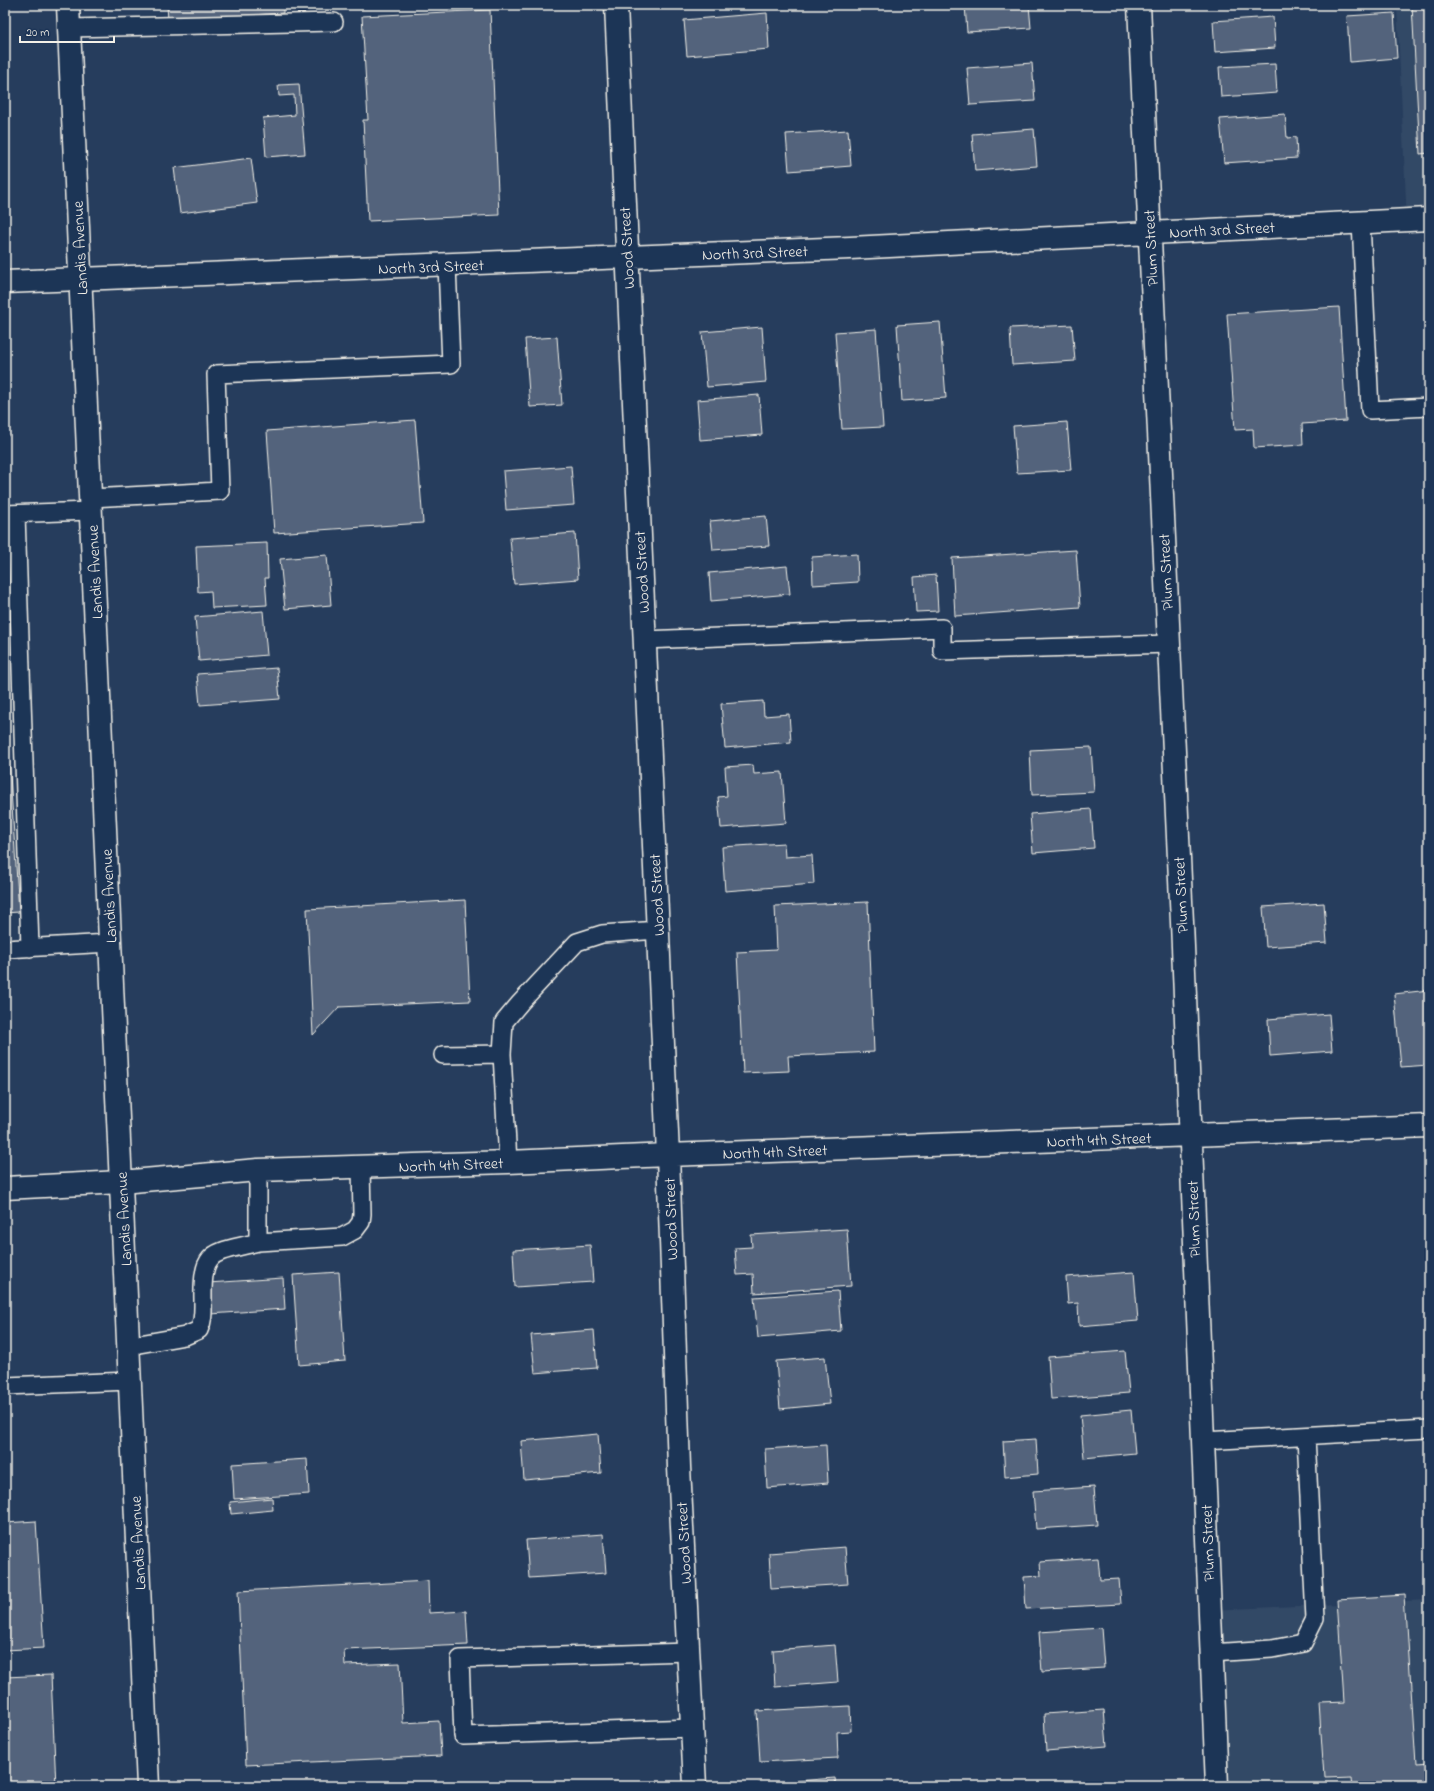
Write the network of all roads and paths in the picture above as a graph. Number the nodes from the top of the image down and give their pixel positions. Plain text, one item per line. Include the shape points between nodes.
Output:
1 (68, 5) edge
2 (616, 5) edge
3 (1138, 5) edge
4 (334, 22) dead end
5 (69, 28) junction
6 (1429, 219) edge
7 (1360, 222) junction
8 (1149, 233) junction
9 (627, 257) junction
10 (447, 265) junction
11 (81, 279) junction
12 (5, 282) edge
13 (1429, 407) edge
14 (91, 504) junction
15 (11, 514) edge
16 (644, 640) junction
17 (1169, 644) junction
18 (658, 930) junction
19 (110, 943) junction
20 (30, 948) junction
21 (5, 949) edge
22 (502, 1054) junction
23 (443, 1055) dead end
24 (1429, 1126) edge
25 (1190, 1135) junction
26 (668, 1154) junction
27 (508, 1162) junction
28 (361, 1166) junction
29 (258, 1170) junction
30 (121, 1182) junction
31 (5, 1188) edge
32 (258, 1242) junction
33 (128, 1346) junction
34 (130, 1381) junction
35 (5, 1386) edge
36 (1429, 1429) edge
37 (1306, 1436) junction
38 (1203, 1441) junction
39 (688, 1652) junction
40 (1211, 1653) junction
41 (692, 1728) junction
42 (148, 1786) edge
43 (695, 1786) edge
44 (1217, 1786) edge

1 - 5 street, Landis Avenue
2 - 9 street, Wood Street
3 - 8 street, Plum Street
4 - 5 lane
5 - 11 street, Landis Avenue
6 - 7 street, North 3rd Street
7 - 8 street, North 3rd Street
7 - 13 lane via 1370,410
8 - 9 street, North 3rd Street
8 - 17 street, Plum Street
9 - 10 street, North 3rd Street
9 - 16 street, Wood Street
10 - 11 street, North 3rd Street
10 - 14 lane via 451,364 216,374 220,491
11 - 12 street, North 3rd Street
11 - 14 street, Landis Avenue
14 - 15 lane
14 - 19 street, Landis Avenue
15 - 20 lane
16 - 17 lane via 942,628 942,651
16 - 18 street, Wood Street
17 - 25 street, Plum Street
18 - 22 lane via 602,934 577,942 504,1022
18 - 26 street, Wood Street
19 - 20 lane
19 - 30 street, Landis Avenue
20 - 21 lane
22 - 23 lane
22 - 27 lane
24 - 25 street, North 4th Street
25 - 26 street, North 4th Street
25 - 38 street, Plum Street
26 - 27 street, North 4th Street
26 - 39 street, Wood Street
27 - 28 street, North 4th Street
28 - 29 street, North 4th Street
28 - 32 lane via 362,1214 361,1222 355,1230 342,1237
29 - 30 street, North 4th Street
29 - 32 lane
30 - 31 street, North 4th Street
30 - 33 street, Landis Avenue
32 - 33 lane via 218,1253 208,1260 203,1276 203,1322 199,1330 185,1336
33 - 34 street, Landis Avenue
34 - 35 lane
34 - 42 street, Landis Avenue
36 - 37 lane
37 - 38 lane
37 - 40 lane via 1315,1619 1303,1643 1272,1649
38 - 40 street, Plum Street
39 - 41 street, Wood Street
39 - 41 lane via 460,1659 463,1736
40 - 44 street, Plum Street
41 - 43 street, Wood Street

